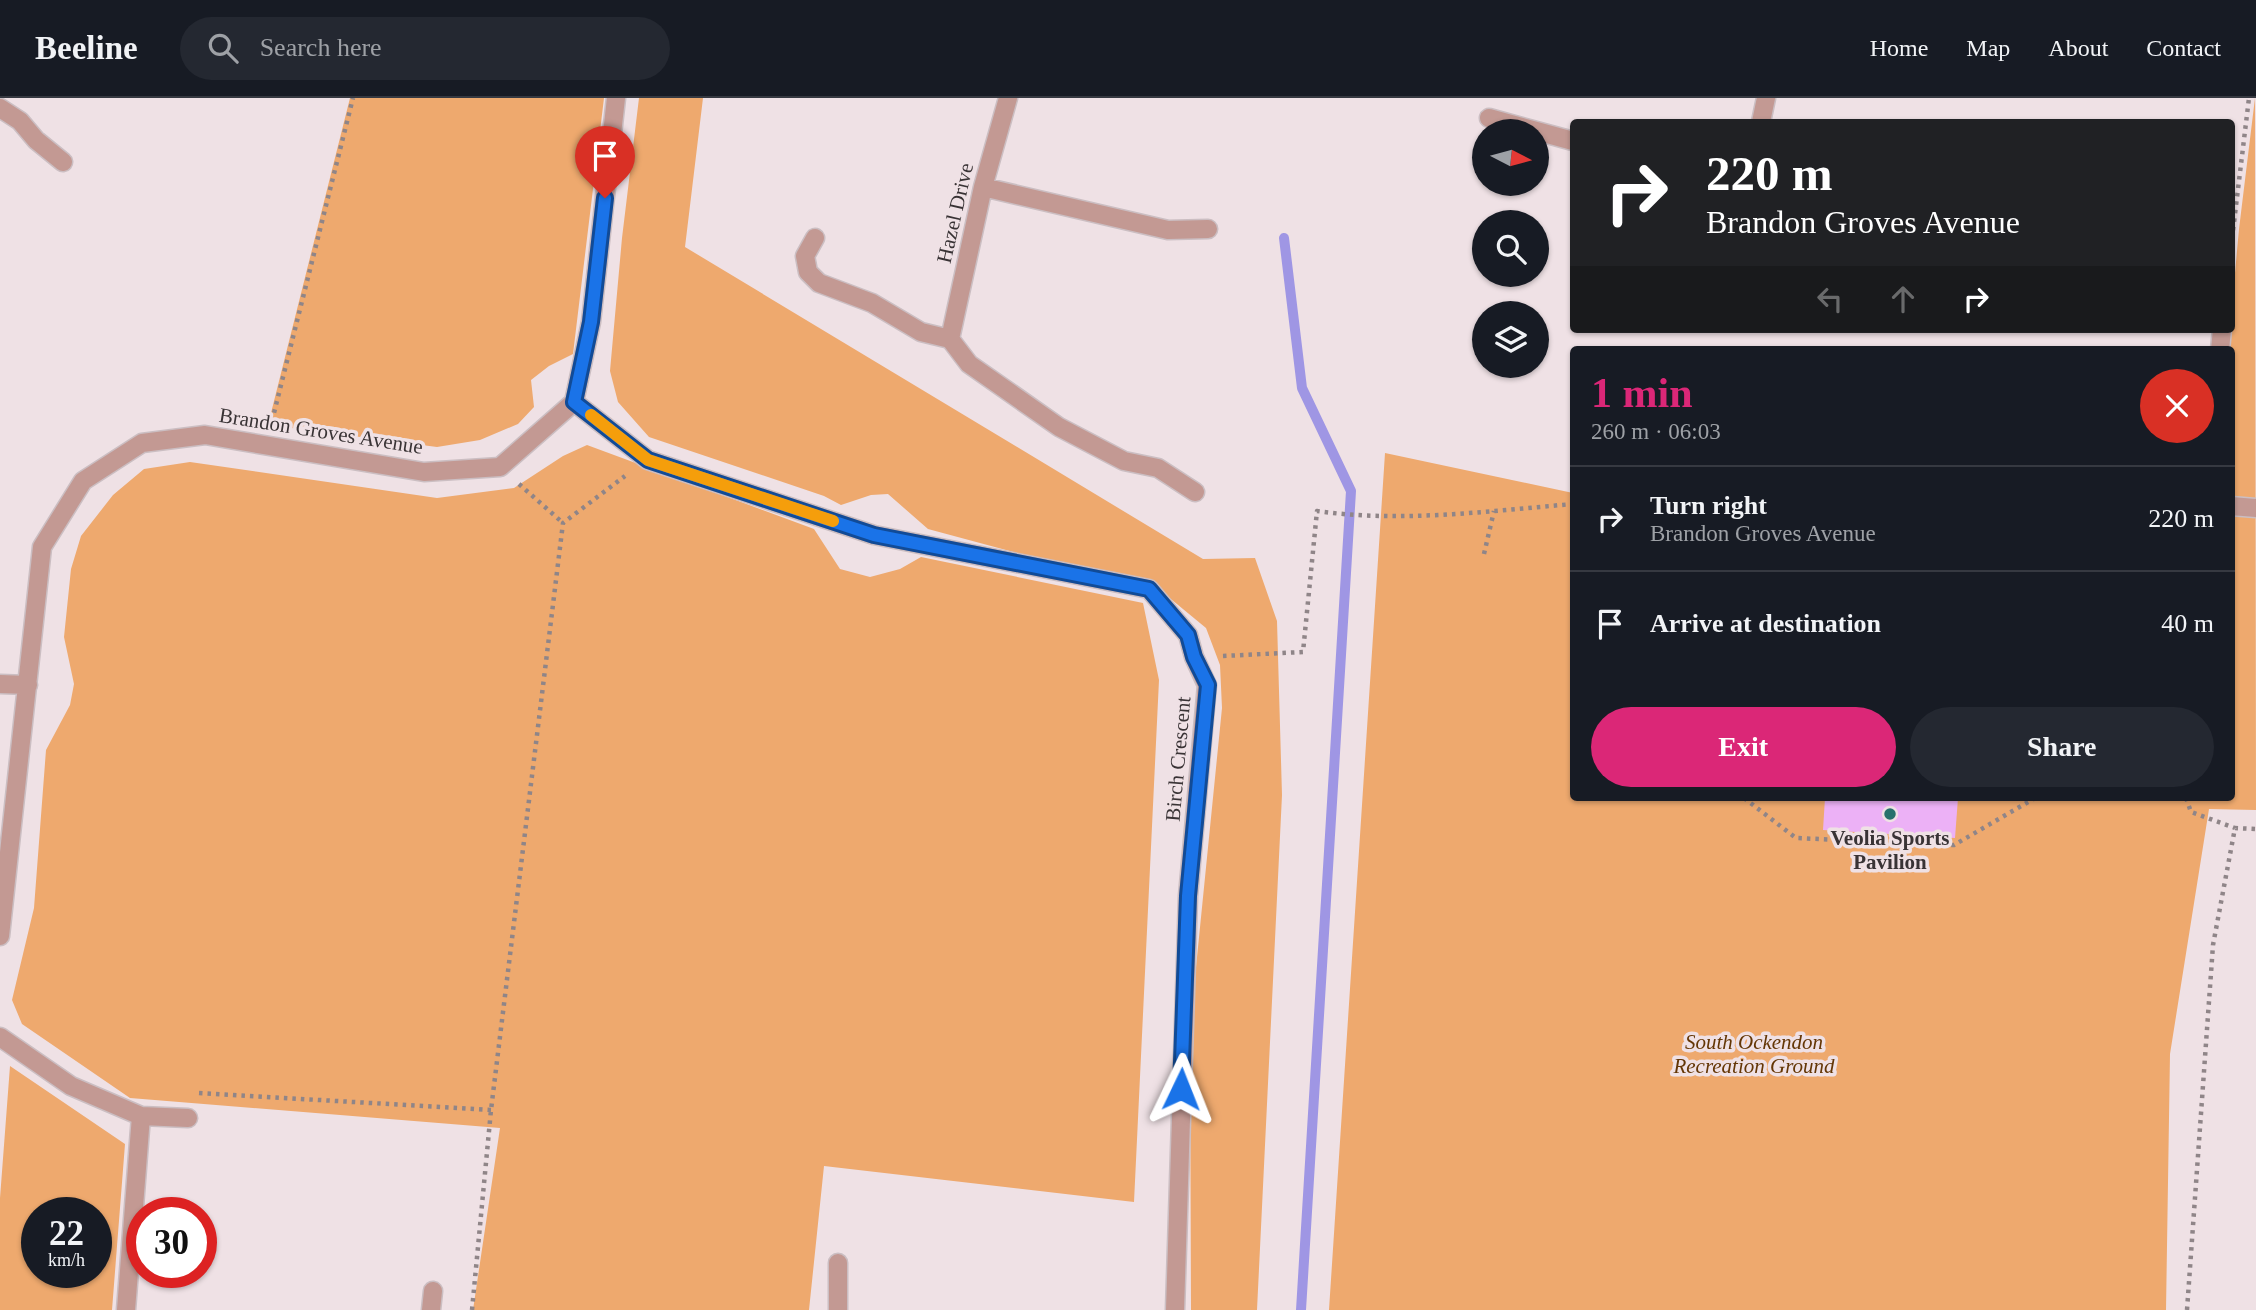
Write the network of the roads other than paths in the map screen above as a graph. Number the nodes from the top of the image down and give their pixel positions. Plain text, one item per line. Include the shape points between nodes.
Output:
1 (616, 98) edge
2 (1008, 98) edge
3 (1766, 98) edge
4 (0, 108) edge
5 (1489, 118) dead end
6 (1762, 119) edge
7 (1570, 140) edge
8 (63, 162) dead end
9 (983, 187) junction
10 (1208, 229) dead end
11 (815, 238) dead end
12 (950, 340) junction
13 (574, 402) junction
14 (1195, 492) dead end
15 (2235, 506) edge
16 (2256, 508) edge
17 (0, 684) edge
18 (28, 685) junction
19 (0, 936) edge
20 (0, 1037) edge
21 (141, 1116) junction
22 (188, 1118) dead end
23 (838, 1262) dead end
24 (433, 1292) dead end
25 (125, 1310) edge
26 (431, 1310) edge
27 (838, 1310) edge
28 (1175, 1310) edge

1 - 13 street via 591,322
2 - 9 street, Hazel Drive
3 - 6 street
4 - 8 street
5 - 7 street
9 - 10 street via 1168,230
9 - 12 street, Hazel Drive
11 - 12 street via 805,256 808,272 819,283 872,303 920,332
12 - 14 street via 969,364 1059,428 1125,461 1158,468
13 - 18 street, Brandon Groves Avenue via 500,467 424,472 205,435 142,443 83,481 42,547
13 - 28 street, Birch Crescent via 648,460 874,535 1149,589 1188,635 1208,685 1188,896
15 - 16 street
17 - 18 street
18 - 19 street, Brandon Groves Avenue
20 - 21 street via 71,1086
21 - 22 street
21 - 25 street
23 - 27 street
24 - 26 street

